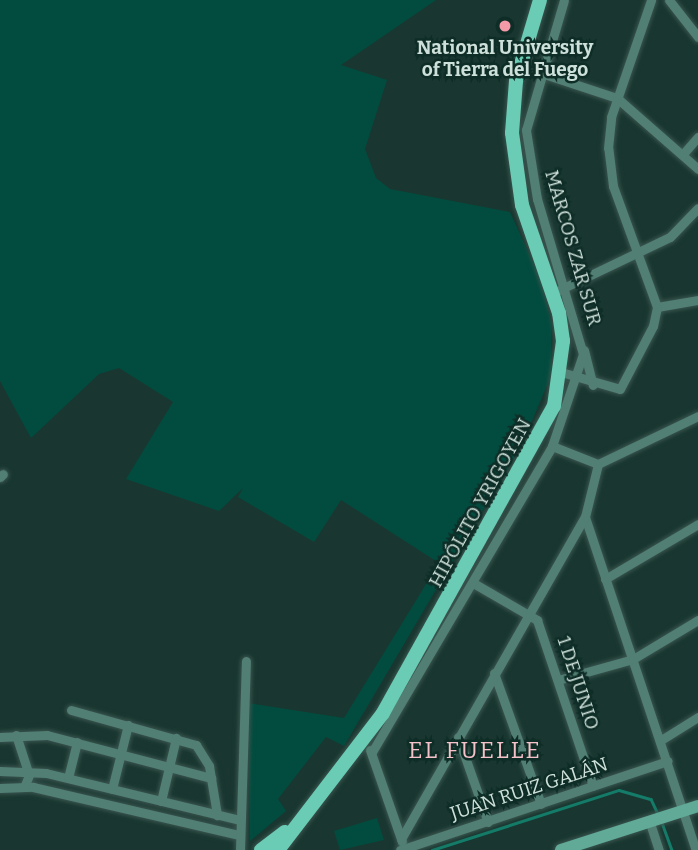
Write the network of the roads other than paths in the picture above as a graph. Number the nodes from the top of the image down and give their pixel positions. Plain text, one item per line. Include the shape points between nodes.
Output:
1 (540, 0) edge
2 (564, 0) edge
3 (651, 0) edge
4 (669, 0) edge
5 (697, 37) edge
6 (538, 72) junction
7 (617, 98) junction
8 (698, 137) edge
9 (682, 154) junction
10 (698, 169) edge
11 (698, 208) edge
12 (637, 253) junction
13 (561, 289) junction
14 (698, 300) edge
15 (657, 307) junction
16 (583, 345) junction
17 (561, 372) junction
18 (575, 378) junction
19 (593, 386) junction
20 (698, 416) edge
21 (552, 446) junction
22 (598, 464) junction
23 (585, 517) junction
24 (698, 524) edge
25 (605, 579) junction
26 (475, 584) junction
27 (529, 614) junction
28 (698, 620) edge
29 (633, 659) junction
30 (246, 662) dead end
31 (494, 673) junction
32 (558, 680) junction
33 (71, 710) dead end
34 (698, 717) edge
35 (128, 725) junction
36 (16, 735) junction
37 (0, 737) edge
38 (458, 737) junction
39 (176, 738) junction
40 (661, 740) junction
41 (77, 742) junction
42 (368, 748) junction
43 (121, 754) junction
44 (668, 761) junction
45 (169, 767) junction
46 (25, 769) junction
47 (0, 771) edge
48 (68, 778) junction
49 (211, 778) junction
50 (24, 785) junction
51 (593, 786) junction
52 (0, 788) edge
53 (113, 789) junction
54 (161, 801) junction
55 (541, 804) junction
56 (698, 806) edge
57 (683, 811) junction
58 (218, 815) junction
59 (240, 820) junction
60 (649, 820) junction
61 (488, 822) junction
62 (297, 823) junction
63 (240, 835) junction
64 (402, 847) edge
65 (240, 850) edge
66 (261, 850) edge
67 (278, 850) edge
68 (562, 850) edge
69 (659, 850) edge
70 (696, 850) edge

1 - 13 main road, HIPÓLITO YRIGOYEN via 516,81 512,133 522,205
2 - 6 street, MARCOS ZAR SUR
3 - 7 street
4 - 5 street
6 - 7 street
6 - 13 street, MARCOS ZAR SUR via 526,114 531,171
7 - 9 street
7 - 12 street via 609,167
8 - 9 street
9 - 10 street
11 - 12 street via 670,237
12 - 13 street
12 - 15 street
13 - 16 street, MARCOS ZAR SUR
13 - 17 main road, HIPÓLITO YRIGOYEN
14 - 15 street
15 - 19 street via 625,386 614,391
16 - 18 street, MARCOS ZAR SUR
16 - 19 street
17 - 18 street
17 - 42 main road, HIPÓLITO YRIGOYEN via 539,440
18 - 19 street
18 - 21 street, MARCOS ZAR SUR
20 - 22 street
21 - 22 street
21 - 26 street, MARCOS ZAR SUR
22 - 23 street
23 - 25 street
23 - 27 street
24 - 25 street
25 - 29 street
26 - 27 street
26 - 42 street, MARCOS ZAR SUR
27 - 31 street
27 - 32 street, 1 DE JUNIO via 540,626
28 - 29 street
29 - 32 street
29 - 40 street
30 - 59 street
31 - 38 street
31 - 55 street
32 - 51 street, 1 DE JUNIO
33 - 35 street
34 - 40 street
35 - 39 street
35 - 43 street
36 - 37 street
36 - 41 street
36 - 46 street
38 - 61 street
38 - 64 street
39 - 45 street
39 - 49 street via 202,751
40 - 44 street
41 - 43 street
41 - 48 street
42 - 62 main road, HIPÓLITO YRIGOYEN
42 - 64 street
43 - 45 street
43 - 53 street
44 - 51 street, JUAN RUIZ GALÁN
44 - 57 street
45 - 49 street
45 - 54 street
46 - 47 street
46 - 48 street
46 - 50 street
48 - 53 street
49 - 58 street
50 - 52 street
50 - 63 street
51 - 55 street, JUAN RUIZ GALÁN
53 - 54 street
54 - 58 street
55 - 61 street, JUAN RUIZ GALÁN
56 - 57 main road
57 - 60 main road
57 - 70 street
58 - 59 street
59 - 63 street
60 - 68 main road
60 - 69 street
61 - 64 street, JUAN RUIZ GALÁN
62 - 66 main road
62 - 67 main road
63 - 65 street

